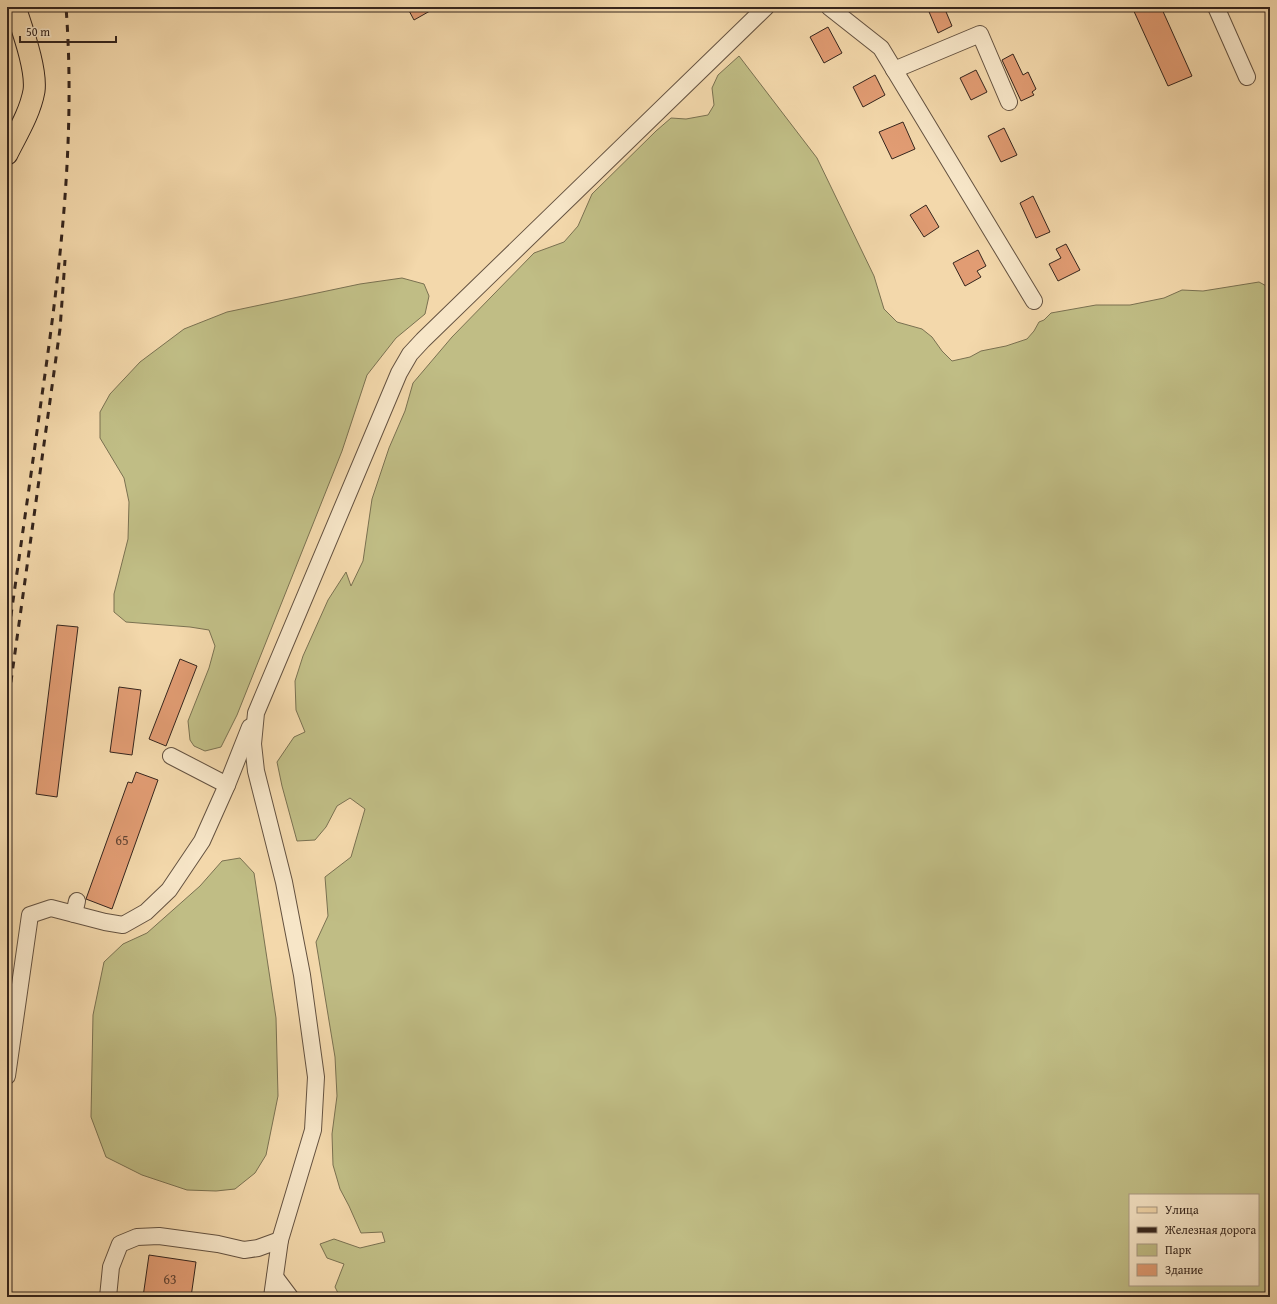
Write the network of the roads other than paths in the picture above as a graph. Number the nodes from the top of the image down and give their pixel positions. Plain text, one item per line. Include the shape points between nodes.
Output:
1 (15, 7) edge
2 (766, 7) edge
3 (829, 7) edge
4 (1216, 7) edge
5 (894, 70) junction
6 (1247, 77) dead end
7 (1009, 102) dead end
8 (7, 154) edge
9 (1034, 301) dead end
10 (256, 713) junction
11 (171, 756) dead end
12 (227, 785) junction
13 (7, 1076) edge
14 (280, 1240) junction
15 (275, 1277) junction
16 (108, 1297) edge
17 (272, 1297) edge
18 (290, 1297) edge

1 - 8 main road via 33,74 34,90 30,105
2 - 10 street via 410,354 399,373
3 - 5 street via 881,48
4 - 6 street
5 - 7 street via 980,34
5 - 9 street
10 - 12 street
10 - 14 street via 253,744 256,771 284,882 302,975 316,1077 313,1130
11 - 12 street
12 - 13 street via 202,841 169,890 146,912 123,925 105,922 75,907 52,908 30,915
14 - 15 street
14 - 16 street via 244,1250 159,1236 137,1237 120,1244 111,1267
15 - 17 street
15 - 18 street

